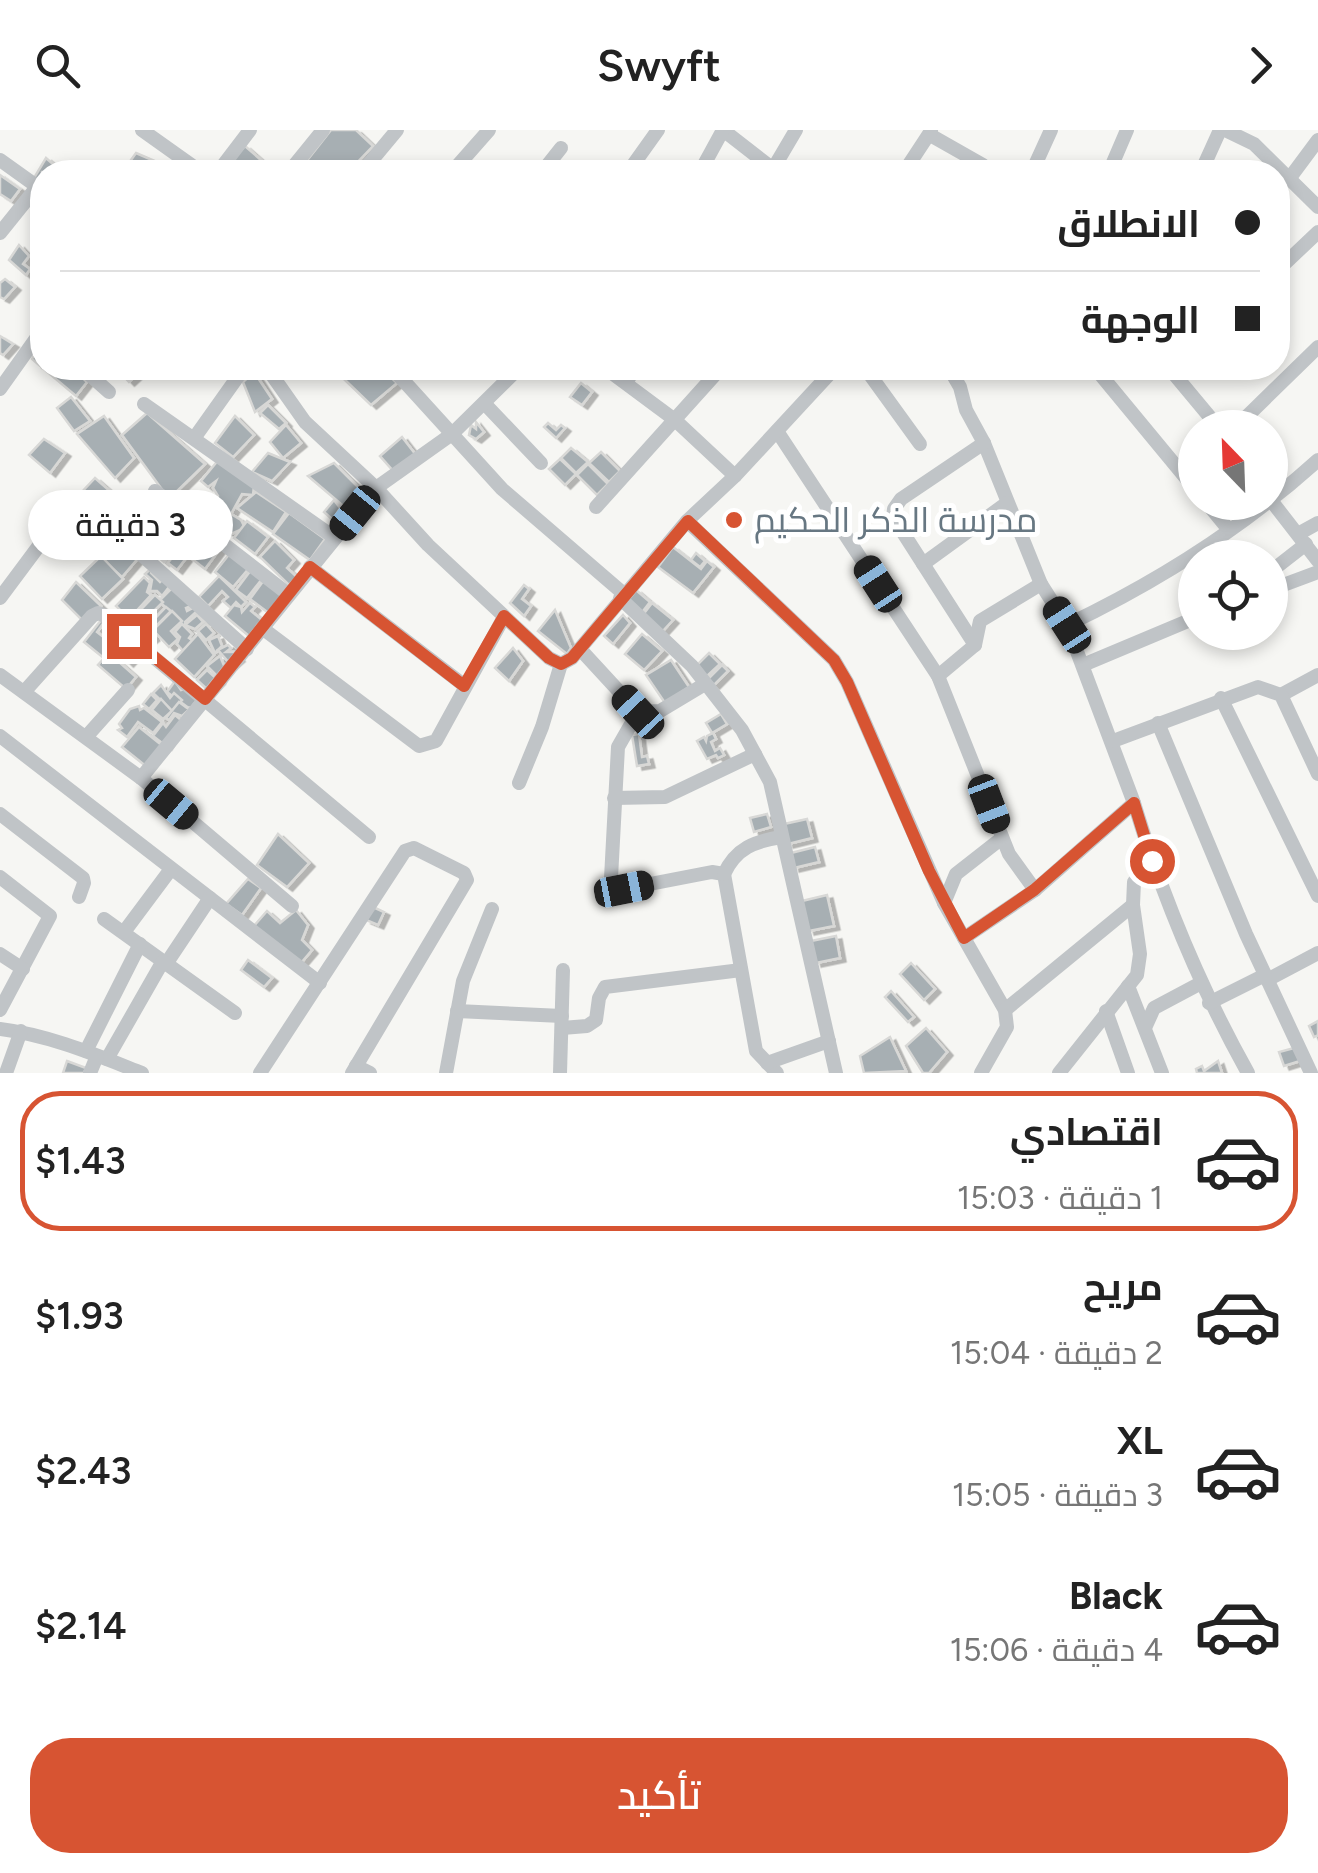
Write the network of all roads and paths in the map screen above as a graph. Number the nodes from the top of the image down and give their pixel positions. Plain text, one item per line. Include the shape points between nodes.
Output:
1 (250, 130) edge
2 (322, 130) edge
3 (397, 130) edge
4 (489, 130) edge
5 (658, 130) edge
6 (723, 130) edge
7 (796, 130) edge
8 (1051, 130) edge
9 (1127, 130) edge
10 (1222, 130) edge
11 (147, 131) edge
12 (931, 132) edge
13 (1318, 140) edge
14 (560, 148) dead end
15 (0, 160) edge
16 (184, 160) edge
17 (227, 160) edge
18 (298, 160) edge
19 (372, 160) edge
20 (463, 160) edge
21 (551, 160) edge
22 (637, 160) edge
23 (707, 160) edge
24 (757, 160) edge
25 (774, 160) edge
26 (912, 160) edge
27 (974, 160) edge
28 (1038, 160) edge
29 (1114, 160) edge
30 (1207, 160) edge
31 (1270, 160) edge
32 (1290, 178) edge
33 (1290, 180) edge
34 (30, 182) edge
35 (30, 200) edge
36 (1318, 207) edge
37 (1318, 232) edge
38 (0, 233) edge
39 (1290, 259) edge
40 (30, 346) edge
41 (1318, 347) edge
42 (1290, 374) edge
43 (96, 380) edge
44 (236, 380) edge
45 (275, 380) edge
46 (403, 380) edge
47 (507, 380) edge
48 (637, 380) edge
49 (710, 380) edge
50 (824, 380) edge
51 (874, 380) edge
52 (955, 380) edge
53 (1105, 380) edge
54 (1180, 380) edge
55 (1284, 380) edge
56 (2, 382) edge
57 (109, 392) dead end
58 (144, 404) dead end
59 (484, 404) junction
60 (1204, 410) edge
61 (1253, 410) edge
62 (675, 420) junction
63 (777, 431) junction
64 (452, 434) junction
65 (196, 437) junction
66 (984, 443) junction
67 (920, 444) dead end
68 (1318, 460) edge
69 (541, 462) dead end
70 (1178, 468) edge
71 (735, 476) junction
72 (1288, 486) edge
73 (376, 488) junction
74 (155, 491) dead end
75 (1007, 503) junction
76 (596, 507) dead end
77 (1221, 520) edge
78 (1243, 520) edge
79 (1287, 520) edge
80 (688, 521) junction
81 (1318, 523) edge
82 (1229, 530) junction
83 (334, 538) junction
84 (1302, 539) junction
85 (125, 540) dead end
86 (41, 544) dead end
87 (1288, 553) edge
88 (1318, 561) edge
89 (923, 564) junction
90 (310, 567) junction
91 (1318, 572) edge
92 (1288, 583) edge
93 (1041, 584) junction
94 (288, 594) junction
95 (622, 596) junction
96 (0, 598) edge
97 (504, 616) junction
98 (1067, 625) junction
99 (1178, 625) edge
100 (262, 628) junction
101 (975, 645) junction
102 (580, 648) junction
103 (247, 649) junction
104 (561, 664) junction
105 (1083, 664) junction
106 (0, 675) edge
107 (1318, 675) edge
108 (938, 676) junction
109 (706, 684) junction
110 (464, 686) junction
111 (128, 690) dead end
112 (24, 692) junction
113 (1281, 695) junction
114 (1221, 698) junction
115 (205, 699) junction
116 (638, 712) junction
117 (1158, 723) junction
118 (0, 736) edge
119 (86, 737) junction
120 (1113, 741) junction
121 (755, 754) junction
122 (1317, 769) edge
123 (141, 778) junction
124 (518, 783) dead end
125 (614, 798) junction
126 (1134, 803) junction
127 (0, 814) edge
128 (370, 837) dead end
129 (782, 837) junction
130 (1002, 838) junction
131 (1152, 861) junction
132 (171, 868) junction
133 (724, 874) junction
134 (0, 876) edge
135 (1034, 890) junction
136 (1318, 896) edge
137 (79, 898) dead end
138 (210, 898) junction
139 (944, 903) junction
140 (1133, 905) junction
141 (292, 906) dead end
142 (492, 909) dead end
143 (104, 919) dead end
144 (124, 932) junction
145 (964, 938) junction
146 (140, 944) junction
147 (1318, 952) edge
148 (0, 954) edge
149 (164, 962) junction
150 (23, 969) junction
151 (563, 970) dead end
152 (741, 970) junction
153 (1266, 977) junction
154 (320, 983) junction
155 (1201, 984) junction
156 (1128, 986) junction
157 (1209, 1003) junction
158 (0, 1010) edge
159 (1005, 1010) junction
160 (456, 1011) junction
161 (1106, 1011) junction
162 (235, 1013) dead end
163 (562, 1022) junction
164 (1145, 1028) junction
165 (0, 1029) edge
166 (21, 1031) junction
167 (829, 1042) junction
168 (96, 1055) junction
169 (772, 1068) edge
170 (359, 1071) edge
171 (6, 1073) edge
172 (90, 1073) edge
173 (142, 1073) edge
174 (260, 1073) edge
175 (446, 1073) edge
176 (560, 1073) edge
177 (836, 1073) edge
178 (981, 1073) edge
179 (1058, 1073) edge
180 (1128, 1073) edge
181 (1162, 1073) edge
182 (1248, 1073) edge
183 (1312, 1073) edge

1 - 17 street
2 - 18 street
3 - 19 street
4 - 20 street
5 - 22 street
6 - 23 street
6 - 24 street
7 - 25 street
8 - 28 street
9 - 29 street
10 - 30 street
10 - 31 street via 1254,144
11 - 16 street
12 - 26 street
12 - 27 street
13 - 32 street
14 - 21 street
15 - 34 street
33 - 36 street
35 - 38 street
37 - 39 street
40 - 56 street
41 - 42 street
43 - 57 street
44 - 65 street
45 - 73 street via 305,422
46 - 64 street
47 - 59 street
48 - 62 street
49 - 62 street
50 - 63 street
51 - 67 street
52 - 66 street
53 - 70 street
54 - 60 street
55 - 61 street
58 - 65 street
59 - 64 street
59 - 69 street
62 - 71 street
62 - 76 street
63 - 71 street
63 - 108 street
64 - 73 street
64 - 95 street via 502,489
65 - 83 street
66 - 75 street
66 - 89 street via 894,508 893,517
68 - 72 street
71 - 80 street
73 - 83 street
73 - 97 street
74 - 94 street
75 - 89 street
75 - 93 street
77 - 82 street
78 - 82 street
79 - 84 street
80 - 95 street
80 - 139 street via 834,660
81 - 84 street
82 - 98 street via 1126,597
83 - 90 street
84 - 87 street
84 - 88 street
85 - 103 street
86 - 96 street
89 - 101 street
90 - 94 street
90 - 110 street
91 - 92 street
93 - 98 street
93 - 101 street via 980,622
94 - 100 street
95 - 102 street
95 - 109 street
97 - 104 street
97 - 110 street
98 - 105 street
99 - 105 street
100 - 103 street
100 - 110 street via 420,746 436,741
101 - 108 street
102 - 104 street
102 - 116 street
103 - 115 street
104 - 124 street
105 - 120 street
106 - 112 street
107 - 113 street
108 - 130 street
109 - 116 street via 660,711
109 - 121 street
111 - 119 street
112 - 115 street via 98,612
112 - 119 street
113 - 114 street via 1258,688
113 - 122 street
114 - 117 street
114 - 136 street
115 - 123 street
115 - 128 street
116 - 125 street via 618,748
117 - 120 street
117 - 153 street
118 - 132 street
119 - 123 street
120 - 126 street
121 - 125 street via 665,797
121 - 129 street via 770,782
123 - 141 street
125 - 133 street via 614,885
126 - 131 street
126 - 135 street
127 - 137 street via 82,878
129 - 133 street via 754,842 731,858
129 - 167 street
130 - 135 street
130 - 139 street via 956,874
131 - 140 street via 1134,882
131 - 155 street
132 - 138 street
132 - 144 street
133 - 152 street
134 - 150 street via 50,916
135 - 145 street
138 - 149 street
138 - 154 street
139 - 145 street
140 - 156 street via 1140,966
140 - 159 street
142 - 160 street
143 - 144 street
144 - 146 street
145 - 159 street
146 - 149 street
146 - 168 street
147 - 153 street
148 - 150 street
149 - 162 street
149 - 168 street
150 - 158 street
151 - 163 street
152 - 163 street via 606,986 596,1020 587,1026
152 - 169 street via 756,1052
153 - 157 street
153 - 183 street
154 - 170 street via 405,850 414,848 464,873 467,880
154 - 174 street
155 - 157 street
155 - 164 street via 1164,1000
156 - 161 street
156 - 164 street
157 - 182 street
159 - 178 street via 1007,1028
160 - 163 street
160 - 175 street
161 - 179 street
161 - 180 street
163 - 176 street
164 - 181 street
165 - 166 street
166 - 168 street
166 - 171 street
167 - 169 street
167 - 177 street
168 - 172 street
168 - 173 street

